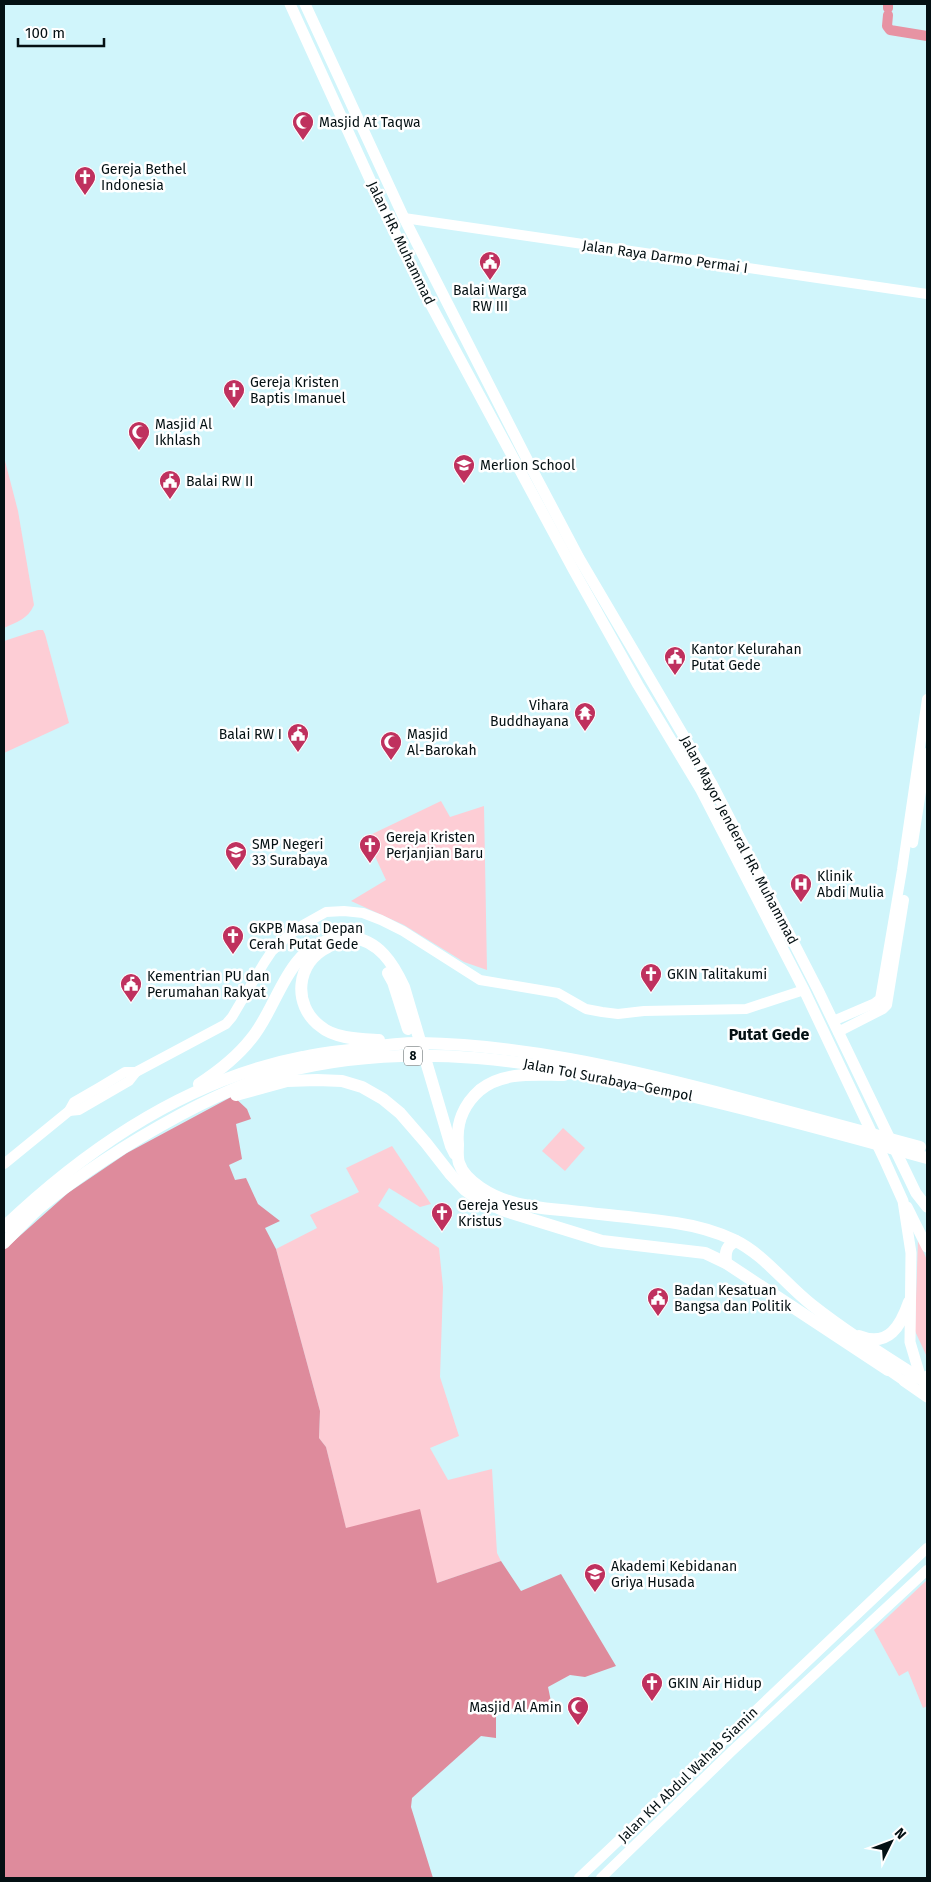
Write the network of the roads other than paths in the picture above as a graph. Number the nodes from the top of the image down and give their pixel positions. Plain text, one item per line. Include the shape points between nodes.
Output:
1 (304, 4) edge
2 (291, 6) edge
3 (312, 21) junction
4 (301, 28) junction
5 (364, 135) junction
6 (352, 141) junction
7 (404, 218) junction
8 (927, 294) edge
9 (519, 443) joint
10 (529, 475) junction
11 (927, 699) edge
12 (924, 742) edge
13 (927, 753) edge
14 (921, 770) junction
15 (712, 784) junction
16 (701, 790) junction
17 (804, 990) junction
18 (410, 1021) junction
19 (835, 1026) junction
20 (419, 1043) junction
21 (425, 1073) junction
22 (601, 1075) junction
23 (200, 1105) junction
24 (161, 1108) junction
25 (912, 1149) junction
26 (927, 1149) edge
27 (927, 1158) edge
28 (459, 1162) junction
29 (4, 1164) edge
30 (456, 1180) junction
31 (916, 1193) junction
32 (903, 1201) junction
33 (927, 1207) edge
34 (4, 1227) edge
35 (708, 1229) junction
36 (927, 1230) edge
37 (736, 1241) junction
38 (4, 1243) edge
39 (927, 1247) edge
40 (705, 1253) junction
41 (726, 1263) junction
42 (909, 1302) junction
43 (846, 1329) junction
44 (909, 1336) junction
45 (927, 1365) edge
46 (888, 1370) joint
47 (926, 1380) edge
48 (904, 1381) junction
49 (927, 1397) edge
50 (927, 1548) edge
51 (927, 1570) edge
52 (887, 1586) junction
53 (897, 1597) junction
54 (723, 1742) junction
55 (715, 1750) junction
56 (732, 1751) junction
57 (724, 1759) junction
58 (580, 1878) edge
59 (601, 1878) edge

1 - 2 main road via 298,8
1 - 3 main road, Jalan HR. Muhammad
2 - 4 main road, Jalan HR. Muhammad
3 - 4 main road
3 - 5 main road, Jalan HR. Muhammad
4 - 6 main road, Jalan HR. Muhammad
5 - 6 main road
5 - 7 main road, Jalan HR. Muhammad
6 - 10 main road, Jalan HR. Muhammad via 405,255
7 - 8 street, Jalan Raya Darmo Permai I
7 - 9 main road, Jalan HR. Muhammad
9 - 10 main road, Jalan Mayor Jenderal HR. Muhammad
10 - 15 main road, Jalan Mayor Jenderal HR. Muhammad
10 - 16 main road, Jalan Mayor Jenderal HR. Muhammad via 638,686
11 - 12 street
12 - 14 street
13 - 14 street
14 - 19 street via 880,999
15 - 16 main road
15 - 19 main road, Jalan Mayor Jenderal HR. Muhammad
16 - 17 main road, Jalan Mayor Jenderal HR. Muhammad
17 - 29 street via 746,1009 602,1012 586,1009 558,993 480,980 403,931 363,913 326,912 301,926 272,951 226,1024 136,1072 125,1072 74,1102 69,1111
17 - 32 main road, Jalan Mayor Jenderal HR. Muhammad
18 - 20 highway via 390,976 368,950 345,943 321,951 309,962 300,985 303,1003 320,1027 334,1034 361,1039
18 - 21 highway
18 - 24 highway via 404,987 383,952 360,939 348,937 324,941 293,966 252,1038 229,1063
19 - 31 main road, Jalan Mayor Jenderal HR. Muhammad
20 - 24 highway, Jalan Tol Surabaya–Gempol / 8 via 301,1057 215,1083
20 - 25 highway, Jalan Tol Surabaya–Gempol / 8 via 537,1053 635,1071 859,1129
21 - 28 highway
21 - 30 highway
22 - 23 highway, Jalan Tol Surabaya–Gempol / 8 via 483,1057 362,1058 279,1073 245,1084
22 - 25 highway, Jalan Tol Surabaya–Gempol / 8 via 865,1141
22 - 28 highway via 514,1076 486,1086 470,1100 461,1117 457,1138
23 - 30 highway via 287,1081 334,1081 362,1087 400,1113
23 - 38 highway, Jalan Tol Surabaya–Gempol / 8 via 100,1162 38,1210
24 - 34 highway, Jalan Tol Surabaya–Gempol / 8 via 80,1161
25 - 26 highway, Jalan Tol Surabaya–Gempol / 8
25 - 27 highway, Jalan Tol Surabaya–Gempol / 8
28 - 35 highway via 476,1184 510,1202
30 - 40 highway via 464,1190 491,1206 602,1241
31 - 33 main road
31 - 36 main road via 918,1211
32 - 39 main road
32 - 42 main road via 911,1253
35 - 37 highway
35 - 40 highway via 718,1241 716,1248
37 - 41 highway via 727,1248
37 - 43 highway
40 - 41 highway
41 - 46 highway
42 - 43 highway via 897,1329 886,1336 872,1339
42 - 44 main road
43 - 47 highway
44 - 45 main road via 917,1356
44 - 47 main road via 915,1360
46 - 48 street
47 - 48 street
48 - 49 main road
50 - 52 street, Jalan KH Abdul Wahab Siamin
51 - 53 street, Jalan KH Abdul Wahab Siamin
52 - 53 street
52 - 54 street, Jalan KH Abdul Wahab Siamin
53 - 56 street, Jalan KH Abdul Wahab Siamin
54 - 55 street, Jalan KH Abdul Wahab Siamin
54 - 56 street
55 - 57 street
55 - 58 street, Jalan KH Abdul Wahab Siamin
56 - 57 street, Jalan KH Abdul Wahab Siamin
57 - 59 street, Jalan KH Abdul Wahab Siamin

